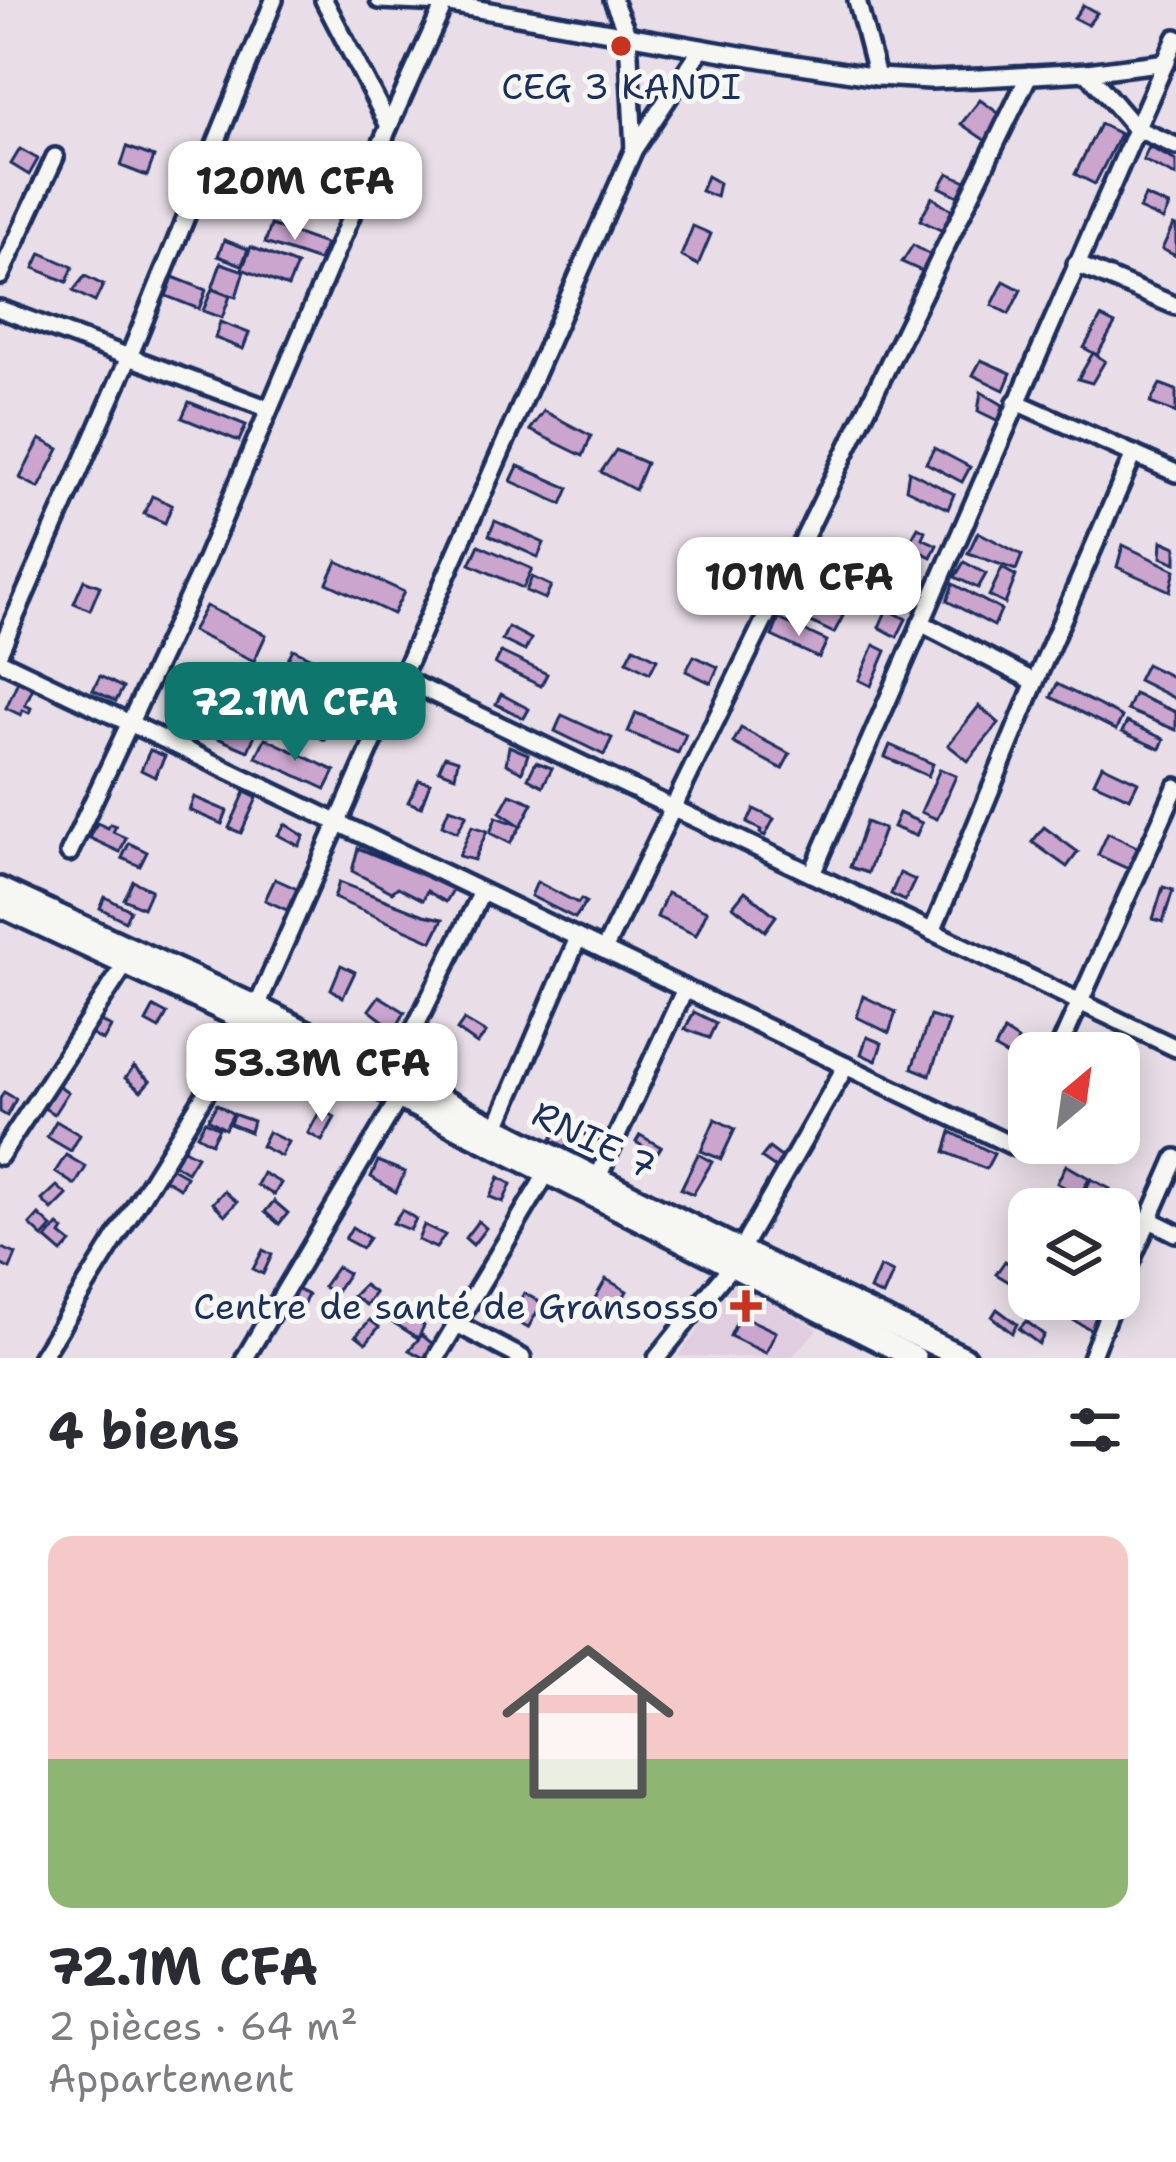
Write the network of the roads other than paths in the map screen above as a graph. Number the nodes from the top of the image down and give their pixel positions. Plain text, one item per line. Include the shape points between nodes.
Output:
1 (274, 0) edge
2 (324, 0) edge
3 (379, 0) edge
4 (613, 0) edge
5 (857, 0) edge
6 (445, 1) edge
7 (628, 36) junction
8 (1176, 38) edge
9 (701, 49) junction
10 (1170, 61) edge
11 (1087, 72) junction
12 (1029, 75) junction
13 (877, 76) junction
14 (389, 126) junction
15 (1135, 128) junction
16 (1176, 146) edge
17 (634, 148) junction
18 (55, 158) dead end
19 (1076, 264) junction
20 (0, 276) edge
21 (1176, 306) edge
22 (0, 309) edge
23 (129, 357) junction
24 (1016, 402) junction
25 (269, 409) junction
26 (1134, 454) junction
27 (1176, 473) edge
28 (921, 623) junction
29 (0, 651) edge
30 (0, 661) edge
31 (401, 678) junction
32 (1035, 682) junction
33 (130, 723) junction
34 (1176, 787) edge
35 (673, 808) junction
36 (338, 823) junction
37 (70, 853) dead end
38 (812, 874) junction
39 (0, 889) edge
40 (482, 892) junction
41 (0, 905) edge
42 (932, 932) junction
43 (578, 938) junction
44 (604, 949) junction
45 (125, 965) junction
46 (685, 989) junction
47 (1079, 1002) junction
48 (253, 1015) junction
49 (1066, 1032) edge
50 (1176, 1048) edge
51 (846, 1066) junction
52 (392, 1074) junction
53 (399, 1098) junction
54 (496, 1129) junction
55 (1008, 1144) edge
56 (0, 1156) edge
57 (1176, 1158) edge
58 (548, 1173) junction
59 (598, 1177) junction
60 (1148, 1219) junction
61 (1176, 1233) edge
62 (1140, 1238) edge
63 (736, 1258) junction
64 (1106, 1320) edge
65 (457, 1324) junction
66 (41, 1358) edge
67 (245, 1358) edge
68 (436, 1358) edge
69 (522, 1358) edge
70 (657, 1358) edge
71 (915, 1358) edge
72 (964, 1358) edge
73 (1091, 1358) edge

1 - 23 street
2 - 14 street
3 - 6 street
4 - 7 street
5 - 13 street
6 - 7 street
6 - 14 street
7 - 9 street
7 - 17 street
8 - 10 street
9 - 13 street
9 - 17 street
10 - 11 street
10 - 15 street
11 - 12 street
11 - 15 street
12 - 13 street
12 - 35 street
14 - 25 street
15 - 16 street
15 - 19 street
17 - 31 street
18 - 20 street
19 - 21 street
19 - 24 street
22 - 23 street
23 - 25 street
23 - 29 street
24 - 26 street
24 - 28 street
25 - 33 street
26 - 27 street
26 - 32 street
28 - 32 street
28 - 38 street
30 - 33 street
31 - 35 street
31 - 36 street
32 - 42 street
33 - 36 street
33 - 37 street
34 - 47 street
35 - 38 street
35 - 44 street
36 - 40 street
36 - 48 street
38 - 42 street
39 - 48 main road, RNIE 7 / RNIE 7
40 - 43 street
40 - 52 street
41 - 45 main road, RNIE 7 / RNIE 7
42 - 47 street
43 - 44 street
43 - 54 street
44 - 46 street
45 - 48 main road, RNIE 7 / RNIE 7
45 - 56 street
46 - 51 street
46 - 59 street
47 - 49 street
47 - 50 street
48 - 52 main road, RNIE 7 / RNIE 7
48 - 53 main road, RNIE 7 / RNIE 7
48 - 66 street
51 - 55 street
51 - 63 street
52 - 54 main road, RNIE 7 / RNIE 7
53 - 58 main road, RNIE 7 / RNIE 7
53 - 67 street
54 - 59 main road, RNIE 7 / RNIE 7
57 - 60 street
58 - 63 main road, RNIE 7 / RNIE 7
58 - 65 street
59 - 63 main road, RNIE 7 / RNIE 7
60 - 61 street
60 - 62 street
63 - 70 street
63 - 71 main road, RNIE 7 / RNIE 7
63 - 72 main road, RNIE 7 / RNIE 7
64 - 73 street
65 - 68 street
65 - 69 street

